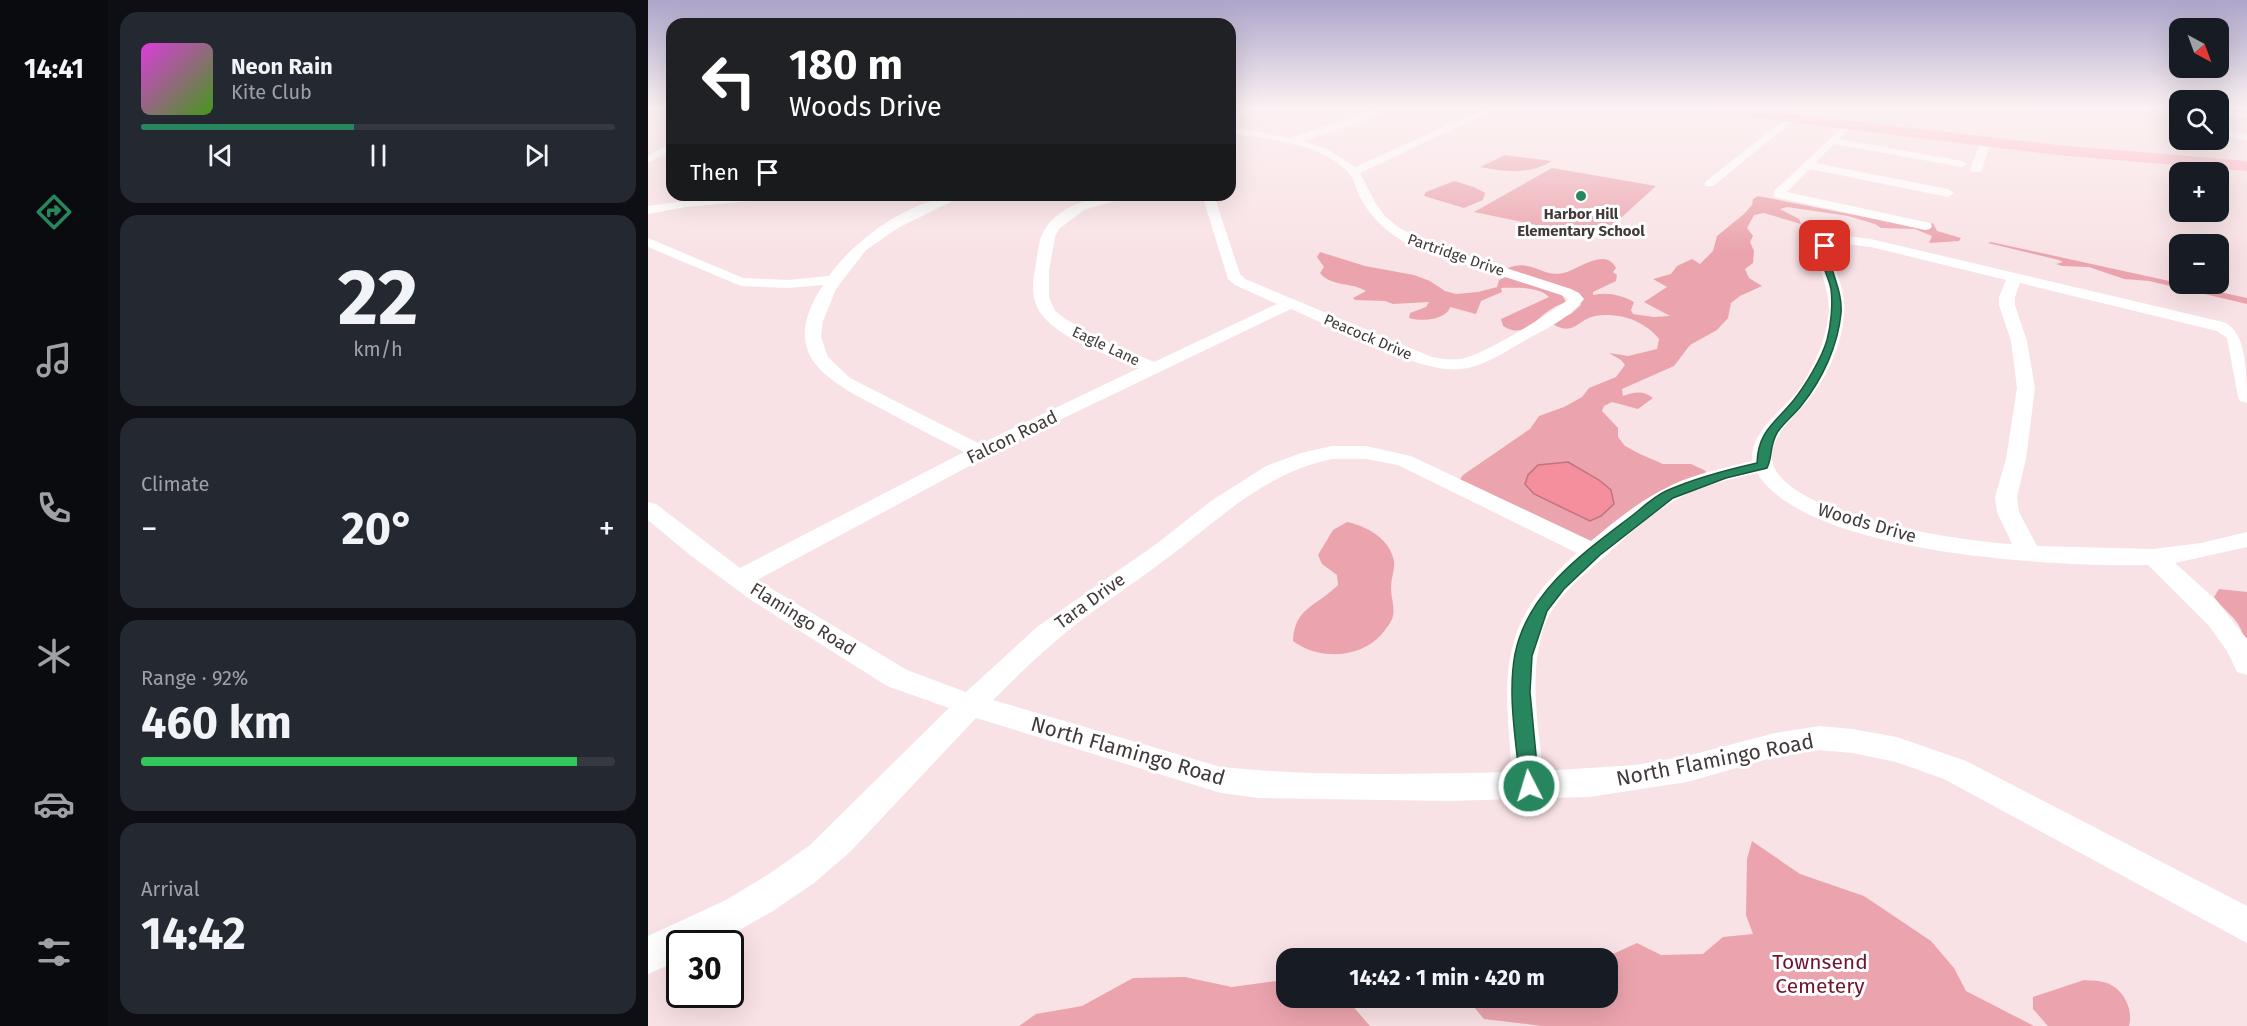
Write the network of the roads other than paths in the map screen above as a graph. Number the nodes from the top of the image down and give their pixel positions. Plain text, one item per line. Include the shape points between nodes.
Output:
1 (1329, 156) edge
2 (1387, 156) edge
3 (1744, 156) edge
4 (1817, 156) edge
5 (1916, 156) edge
6 (1981, 156) edge
7 (2138, 156) edge
8 (2228, 156) edge
9 (1962, 164) dead end
10 (1808, 165) junction
11 (2241, 166) edge
12 (1976, 170) dead end
13 (1354, 171) junction
14 (2247, 179) edge
15 (1709, 184) dead end
16 (1948, 193) dead end
17 (720, 201) edge
18 (945, 201) edge
19 (1103, 201) edge
20 (1210, 201) edge
21 (648, 210) edge
22 (1926, 226) dead end
23 (648, 242) edge
24 (2015, 276) junction
25 (834, 280) junction
26 (1575, 297) joint
27 (1289, 304) junction
28 (1154, 368) junction
29 (2247, 397) edge
30 (980, 452) junction
31 (1763, 465) junction
32 (648, 509) edge
33 (2247, 539) edge
34 (1594, 552) junction
35 (2028, 552) junction
36 (2154, 557) junction
37 (740, 578) junction
38 (2247, 665) edge
39 (971, 705) junction
40 (1529, 786) junction
41 (2247, 925) edge
42 (648, 955) edge

1 - 13 street
2 - 13 street
3 - 15 street
4 - 10 street
5 - 9 street
6 - 12 street
7 - 11 main road
8 - 11 main road
10 - 16 street
10 - 22 street via 1778,194
11 - 14 main road
13 - 26 street, Partridge Drive via 1366,198 1397,234
17 - 21 street
18 - 25 street via 872,239
19 - 28 street, Eagle Lane via 1071,212 1052,228 1041,295 1044,307 1073,332
20 - 27 street, Peacock Drive via 1233,276 1249,288
23 - 25 street via 741,282 788,284
24 - 29 street via 2229,329 2235,336
24 - 31 street via 1863,241 1827,244 1824,255 1835,289 1832,341 1810,385 1773,429 1764,446
24 - 35 street via 2007,305 2019,341 2026,388 2006,497 2008,512
25 - 30 street via 812,328 816,351 826,367 864,394
26 - 27 street, Peacock Drive via 1564,311 1486,355 1450,366 1426,361
27 - 28 street, Falcon Road
28 - 30 street, Falcon Road
30 - 37 street, Falcon Road
31 - 34 street via 1668,495
31 - 35 street, Woods Drive via 1775,483 1795,499 1836,517 1951,546
32 - 37 street, Flamingo Road
33 - 36 street, Woods Drive via 2227,546
34 - 39 street, Tara Drive via 1404,460 1367,452 1332,452 1300,458 1248,486 1076,609
34 - 40 street via 1540,609 1523,656
35 - 36 street, Woods Drive
36 - 38 street via 2218,618
37 - 39 street, Flamingo Road via 897,678
39 - 40 street, North Flamingo Road via 1221,780 1258,784
39 - 42 street, Tara Drive via 823,855 743,911
40 - 41 street, North Flamingo Road via 1635,778 1820,738 1852,741 1897,750 1955,771

